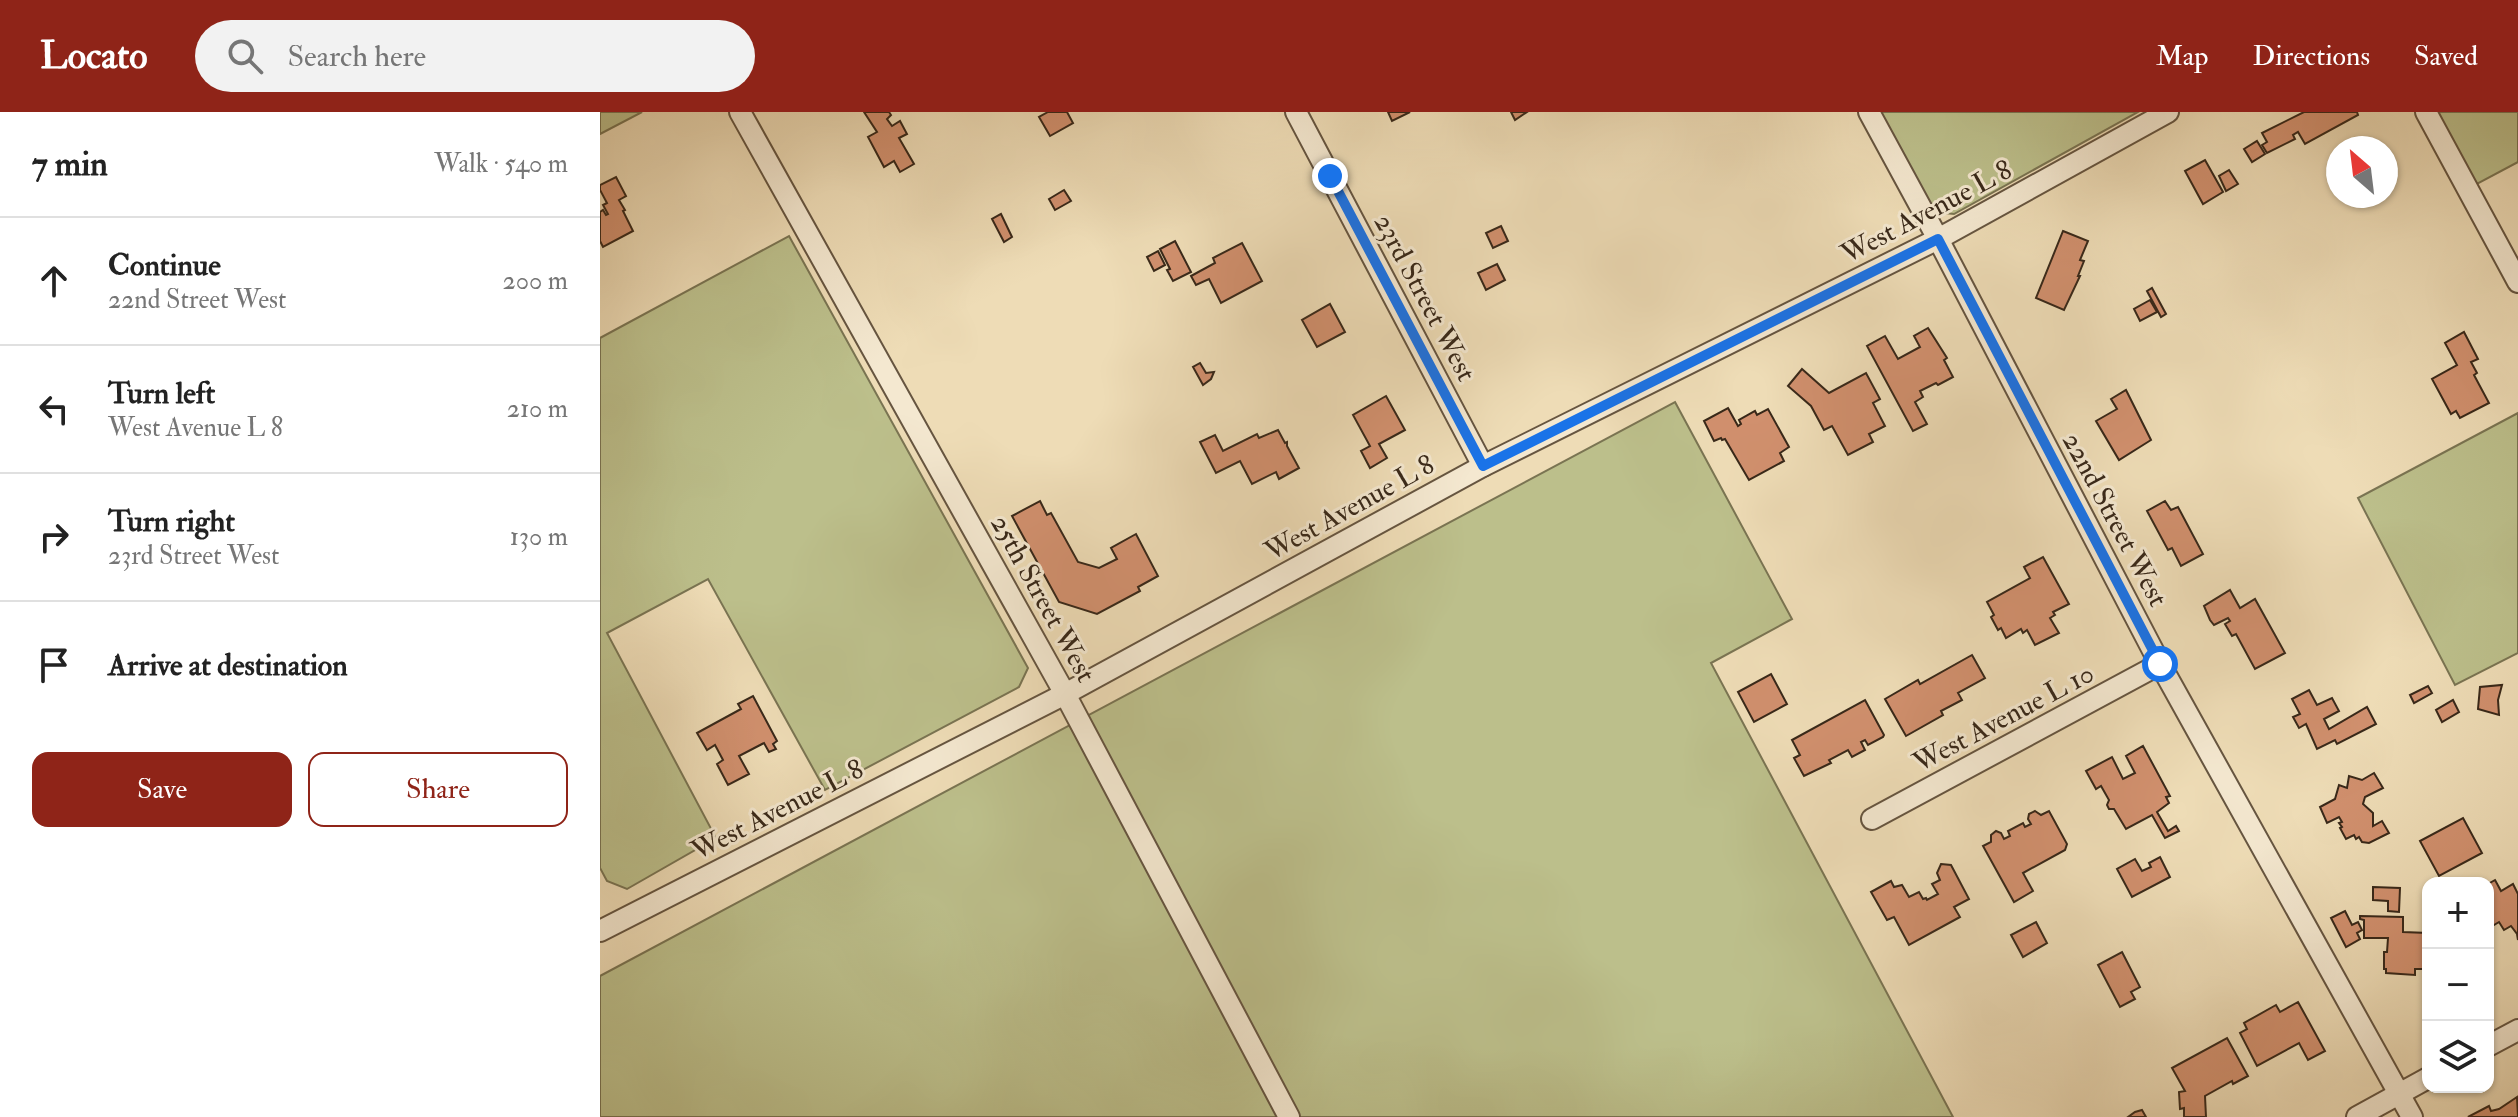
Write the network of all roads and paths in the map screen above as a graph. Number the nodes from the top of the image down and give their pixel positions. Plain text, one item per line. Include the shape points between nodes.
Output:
1 (740, 112) edge
2 (1296, 112) edge
3 (1869, 112) edge
4 (2168, 112) edge
5 (2426, 112) edge
6 (1938, 239) junction
7 (2518, 282) edge
8 (1483, 466) junction
9 (2160, 664) junction
10 (1065, 694) junction
11 (1872, 819) dead end
12 (602, 924) edge
13 (2518, 1030) edge
14 (2494, 1043) edge
15 (2422, 1081) edge
16 (2399, 1094) junction
17 (1289, 1117) edge
18 (2357, 1117) edge
19 (2412, 1117) edge

1 - 10 street, 25th Street West
2 - 8 street, 23rd Street West
3 - 6 street, 22nd Street West
4 - 6 street, West Avenue L 8
5 - 7 street
6 - 8 street, West Avenue L 8
6 - 9 street, 22nd Street West
8 - 10 street, West Avenue L 8
9 - 11 street, West Avenue L 10
9 - 16 street, 22nd Street West
10 - 12 street, West Avenue L 8
10 - 17 street, 25th Street West
13 - 14 street
15 - 16 street
16 - 18 street
16 - 19 street, 22nd Street West

